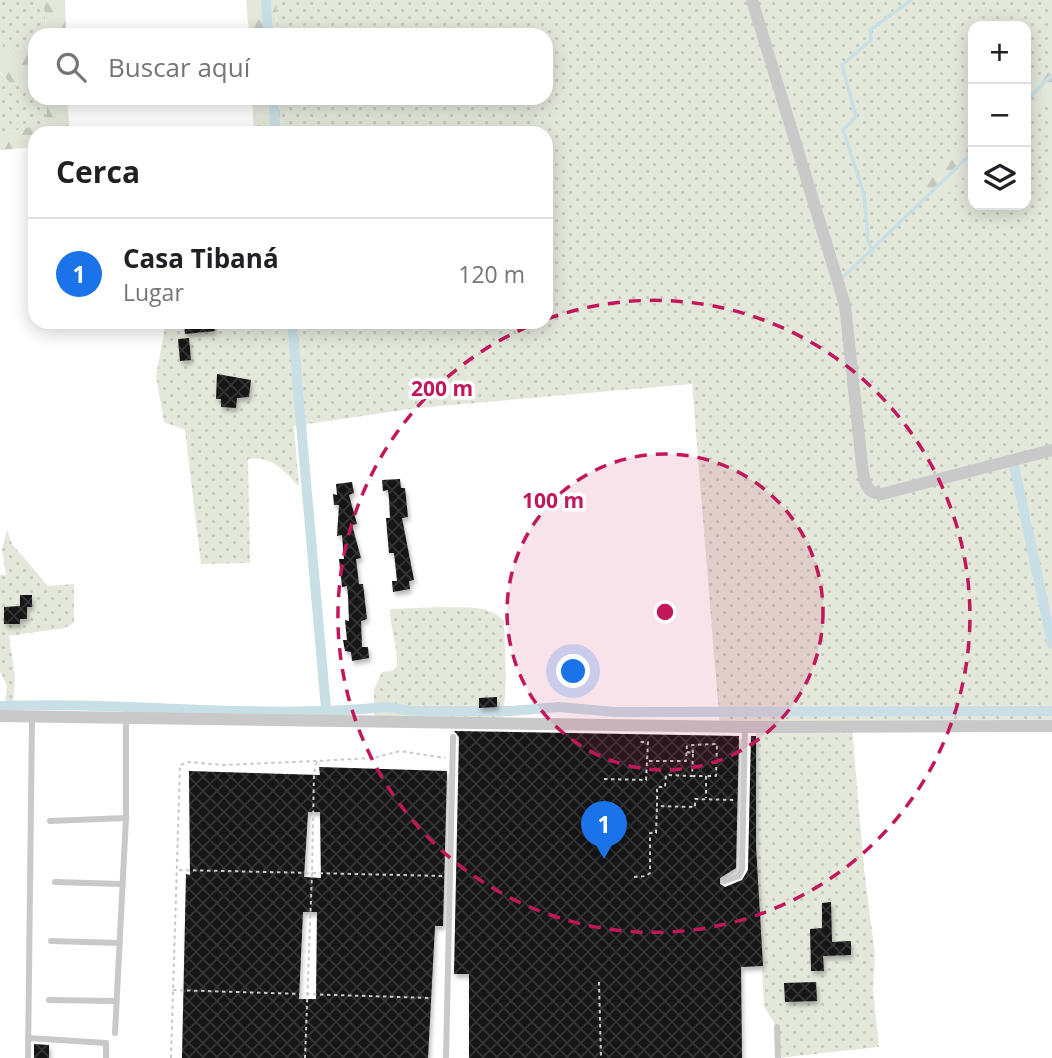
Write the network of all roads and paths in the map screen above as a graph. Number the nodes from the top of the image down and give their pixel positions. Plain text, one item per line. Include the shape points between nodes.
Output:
1 (751, 0) edge
2 (1052, 450) edge
3 (0, 716) edge
4 (32, 717) junction
5 (126, 719) junction
6 (1052, 726) edge
7 (745, 727) junction
8 (453, 731) junction
9 (638, 742) dead end
10 (687, 744) dead end
11 (687, 752) junction
12 (693, 753) junction
13 (647, 758) junction
14 (452, 760) junction
15 (317, 761) junction
16 (692, 776) junction
17 (706, 776) junction
18 (604, 779) dead end
19 (706, 800) junction
20 (744, 801) junction
21 (657, 806) junction
22 (126, 818) junction
23 (50, 821) dead end
24 (178, 870) junction
25 (312, 873) junction
26 (450, 874) junction
27 (634, 877) dead end
28 (725, 881) dead end
29 (55, 882) dead end
30 (122, 884) junction
31 (51, 940) dead end
32 (120, 943) junction
33 (599, 982) dead end
34 (172, 990) junction
35 (307, 994) junction
36 (431, 998) dead end
37 (49, 1000) dead end
38 (116, 1001) junction
39 (777, 1027) dead end
40 (115, 1032) dead end
41 (28, 1038) junction
42 (27, 1058) edge
43 (106, 1058) edge
44 (171, 1058) edge
45 (305, 1058) edge
46 (446, 1058) edge
47 (601, 1058) edge
48 (778, 1058) edge

1 - 2 street via 845,305 868,489 882,494
3 - 4 street
4 - 5 street
4 - 41 lane
5 - 8 street
5 - 22 lane
6 - 7 street
7 - 8 street
7 - 20 lane
8 - 14 lane
9 - 13 path via 648,742
10 - 11 path
11 - 12 path
11 - 13 path via 687,761
12 - 16 path
12 - 17 path via 692,745 717,744 716,776
13 - 18 path via 646,780
14 - 15 path via 400,751 373,758
14 - 26 lane
15 - 24 path via 180,765
15 - 25 path
16 - 17 path
16 - 21 path via 666,775 665,787 657,787
17 - 19 path
19 - 20 path
19 - 21 path via 695,799 695,807
20 - 28 lane via 742,869 739,876
21 - 27 path via 656,833 650,833 650,873
22 - 23 lane
22 - 30 lane
24 - 25 path
24 - 34 path
25 - 26 path via 437,878
25 - 35 path
26 - 46 lane
29 - 30 lane
30 - 32 lane
31 - 32 lane
32 - 38 lane
33 - 47 path
34 - 35 path
34 - 44 path
35 - 36 path
35 - 45 path
37 - 38 lane
38 - 40 lane
39 - 48 lane
41 - 42 lane
41 - 43 lane via 106,1043

